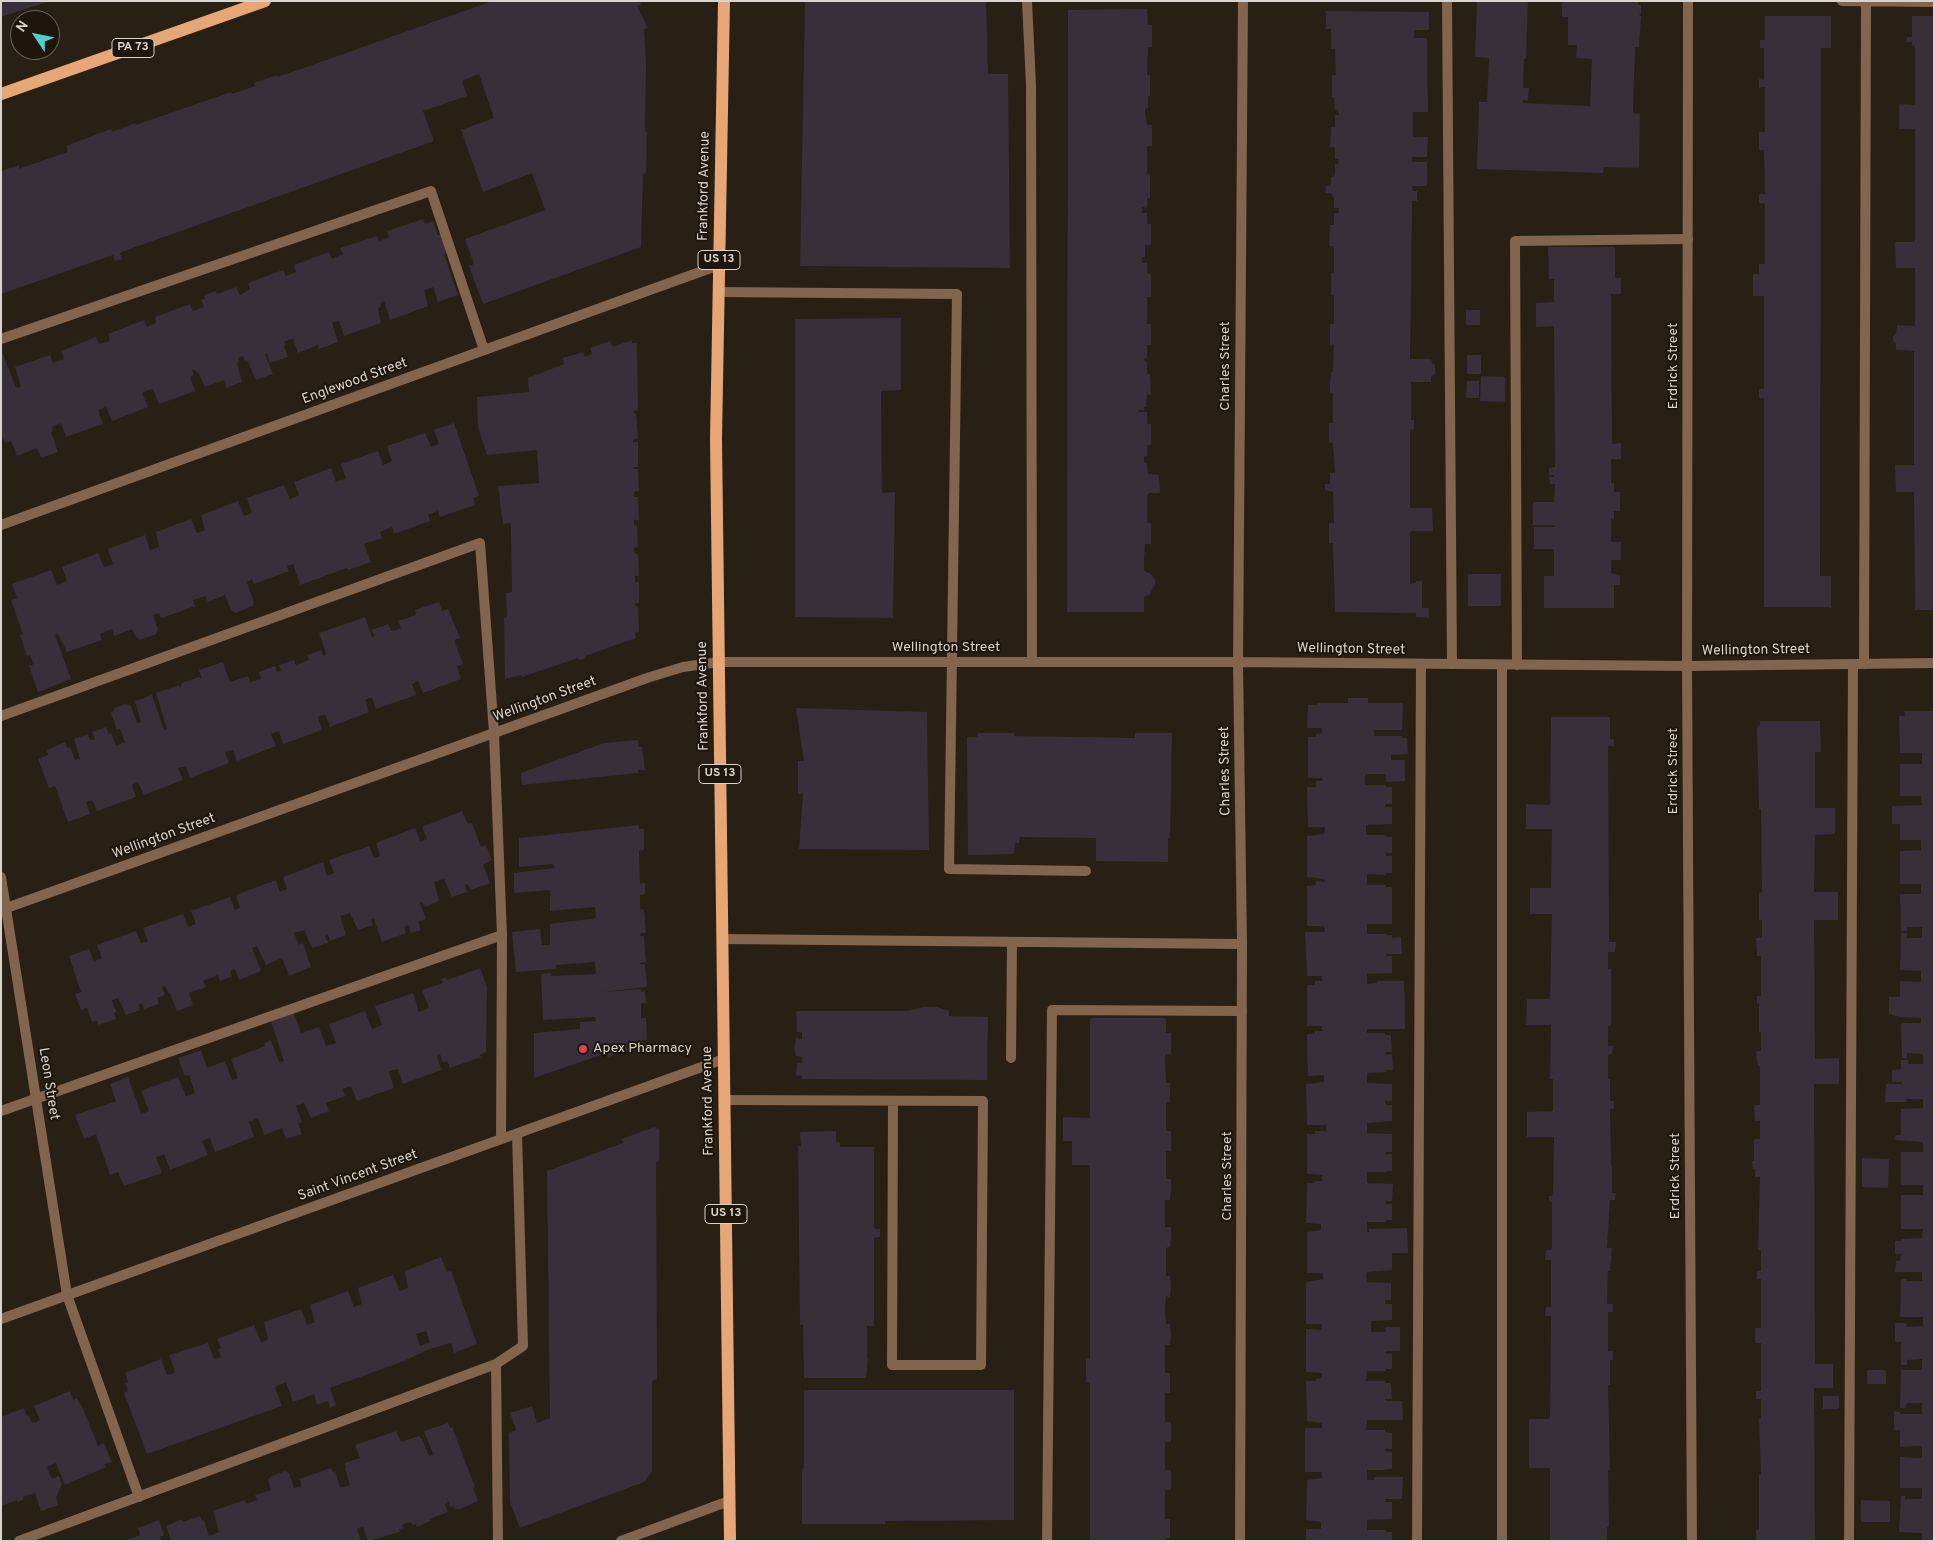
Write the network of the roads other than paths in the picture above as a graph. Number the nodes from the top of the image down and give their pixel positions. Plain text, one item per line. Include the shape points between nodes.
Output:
1 (265, 1) edge
2 (724, 1) edge
3 (1027, 1) edge
4 (1242, 1) edge
5 (1447, 1) edge
6 (1688, 1) edge
7 (1842, 1) edge
8 (1866, 2) edge
9 (1934, 2) edge
10 (1, 94) edge
11 (1688, 239) junction
12 (719, 265) junction
13 (718, 292) junction
14 (1, 340) edge
15 (484, 350) junction
16 (1, 525) edge
17 (719, 662) junction
18 (952, 662) junction
19 (1032, 662) junction
20 (1238, 662) junction
21 (1421, 664) junction
22 (1452, 664) junction
23 (1858, 664) junction
24 (1934, 664) edge
25 (1502, 665) junction
26 (1517, 665) junction
27 (1687, 666) junction
28 (1, 716) edge
29 (494, 733) junction
30 (1086, 871) dead end
31 (1, 877) edge
32 (4, 909) edge
33 (502, 934) junction
34 (722, 939) junction
35 (1012, 942) junction
36 (1242, 944) junction
37 (1242, 1011) junction
38 (1011, 1058) dead end
39 (724, 1059) junction
40 (36, 1098) junction
41 (724, 1100) junction
42 (894, 1101) junction
43 (1, 1111) edge
44 (517, 1134) junction
45 (501, 1139) junction
46 (67, 1295) junction
47 (1, 1319) edge
48 (496, 1364) junction
49 (139, 1497) junction
50 (729, 1501) junction
51 (19, 1541) edge
52 (498, 1541) edge
53 (620, 1541) edge
54 (730, 1541) edge
55 (1047, 1541) edge
56 (1240, 1541) edge
57 (1417, 1541) edge
58 (1502, 1541) edge
59 (1692, 1541) edge
60 (1849, 1541) edge

1 - 10 main road, PA 73
2 - 12 main road, Frankford Avenue / US 13
3 - 19 street via 1032,85
4 - 20 street, Charles Street
5 - 22 street
6 - 11 street, Erdrick Street
7 - 8 street
8 - 9 street
8 - 23 street
11 - 26 street via 1515,241
11 - 27 street, Erdrick Street
12 - 13 main road, Frankford Avenue / US 13
12 - 15 street, Englewood Street
13 - 17 main road, Frankford Avenue / US 13
13 - 18 street via 957,294
14 - 15 street via 431,191
15 - 16 street, Englewood Street
17 - 18 street, Wellington Street
17 - 29 street, Wellington Street via 683,667 650,677
17 - 34 main road, Frankford Avenue / US 13
18 - 19 street, Wellington Street
18 - 30 street via 949,869
19 - 20 street, Wellington Street
20 - 21 street, Wellington Street
20 - 36 street, Charles Street
21 - 22 street, Wellington Street
21 - 57 street
22 - 25 street, Wellington Street
23 - 24 street, Wellington Street
23 - 27 street, Wellington Street
23 - 60 street
25 - 26 street, Wellington Street
25 - 58 street
26 - 27 street, Wellington Street
27 - 59 street, Erdrick Street
28 - 29 street via 480,543
29 - 32 street, Wellington Street
29 - 33 street
31 - 32 street, Leon Street
32 - 40 street, Leon Street
33 - 40 street
33 - 45 street
34 - 35 street
34 - 39 main road, Frankford Avenue / US 13
35 - 36 street
35 - 38 street
36 - 37 street, Charles Street
37 - 55 street via 1052,1010
37 - 56 street, Charles Street
39 - 41 main road, Frankford Avenue / US 13
39 - 44 street, Saint Vincent Street
40 - 43 street
40 - 46 street, Leon Street
41 - 42 street
41 - 50 main road, Frankford Avenue / US 13
42 - 42 street via 983,1101 981,1365 892,1365
44 - 45 street, Saint Vincent Street
44 - 48 street via 523,1346
45 - 46 street, Saint Vincent Street
46 - 47 street, Saint Vincent Street
46 - 49 street, Leon Street
48 - 49 street
48 - 52 street
49 - 51 street
50 - 53 street
50 - 54 main road, Frankford Avenue / US 13

